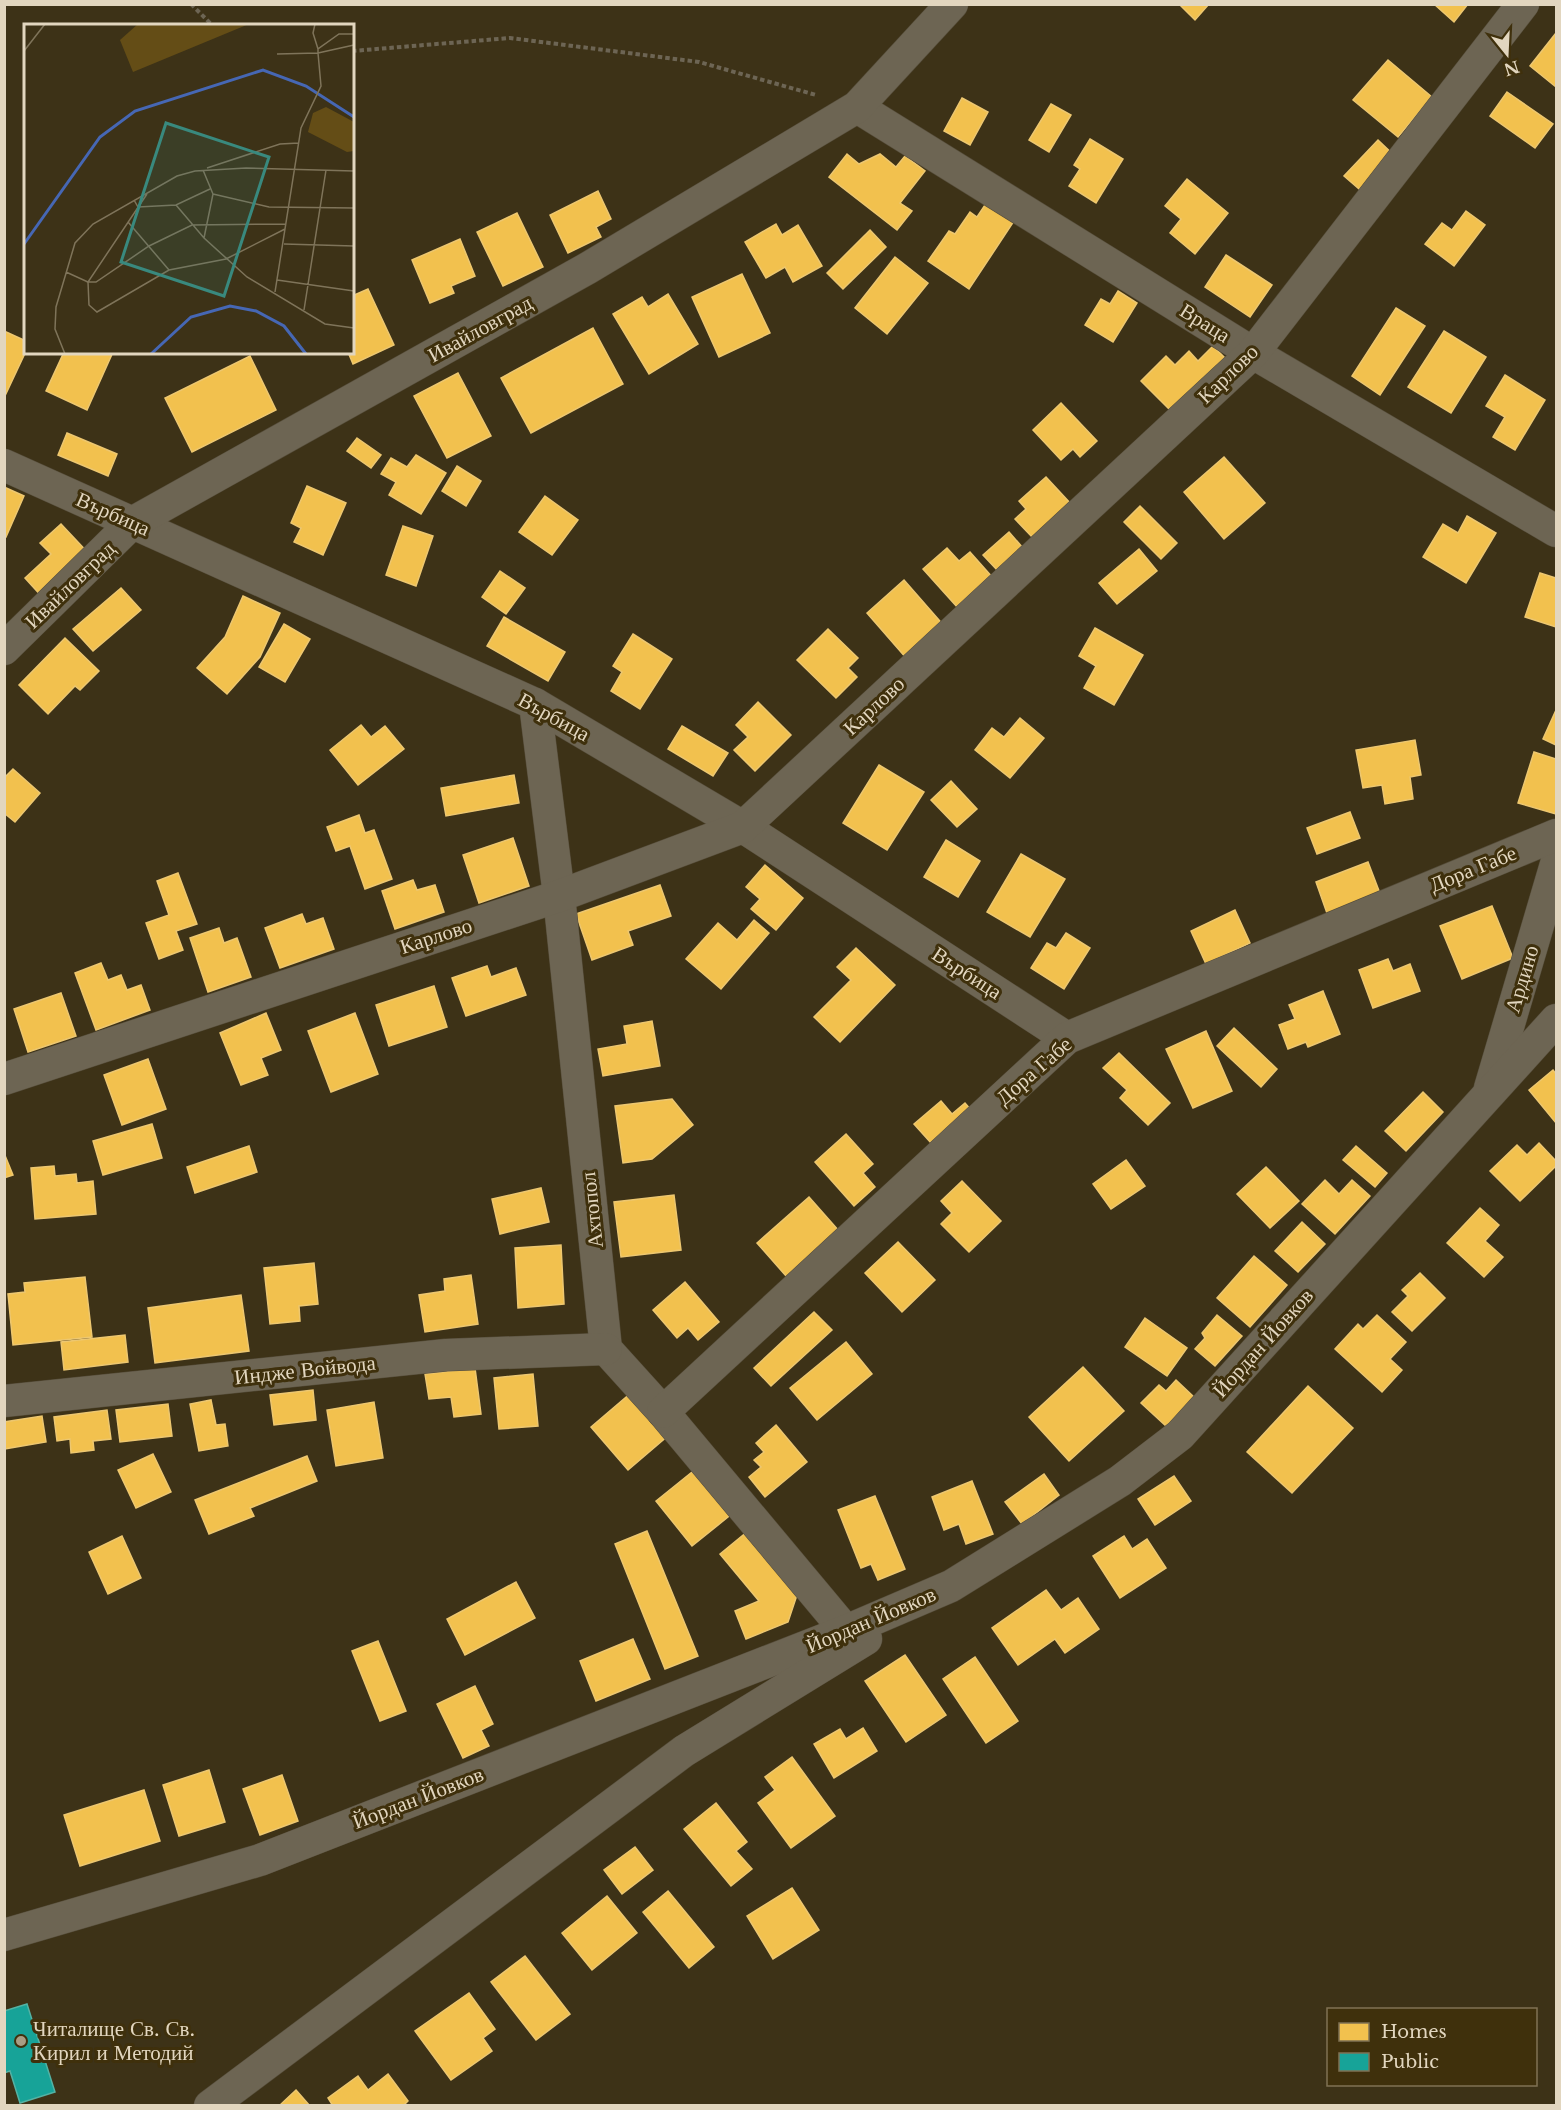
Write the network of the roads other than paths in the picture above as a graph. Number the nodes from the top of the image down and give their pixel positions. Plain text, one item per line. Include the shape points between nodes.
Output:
1 (952, 4) edge
2 (1523, 4) edge
3 (857, 107) junction
4 (1253, 353) junction
5 (4, 465) edge
6 (132, 523) junction
7 (1557, 531) edge
8 (4, 649) edge
9 (535, 704) junction
10 (743, 827) junction
11 (1557, 835) edge
12 (1557, 864) edge
13 (559, 896) junction
14 (1557, 1020) edge
15 (1067, 1038) junction
16 (4, 1079) edge
17 (1488, 1094) junction
18 (606, 1349) junction
19 (4, 1401) edge
20 (663, 1412) junction
21 (951, 1586) junction
22 (846, 1631) junction
23 (4, 1935) edge
24 (210, 2106) edge

1 - 3 street, Ивайловград
2 - 4 street, Карлово
3 - 4 street, Враца
3 - 6 street, Ивайловград via 588,268
4 - 7 street, Враца
4 - 10 street, Карлово
5 - 6 street, Върбица
6 - 8 street, Ивайловград
6 - 9 street, Върбица
9 - 10 street, Върбица
9 - 13 street, Ахтопол
10 - 13 street, Карлово
10 - 15 street, Върбица
11 - 15 street, Дора Габе
12 - 17 street, Ардино
13 - 16 street, Карлово
13 - 18 street, Ахтопол
14 - 17 street, Йордан Йовков
15 - 20 street, Дора Габе
17 - 21 street, Йордан Йовков via 1180,1435 1120,1481
18 - 19 street, Индже Войвода via 446,1355
18 - 20 street
20 - 22 street
21 - 22 street, Йордан Йовков
21 - 24 street via 684,1752
22 - 23 street, Йордан Йовков via 260,1860

